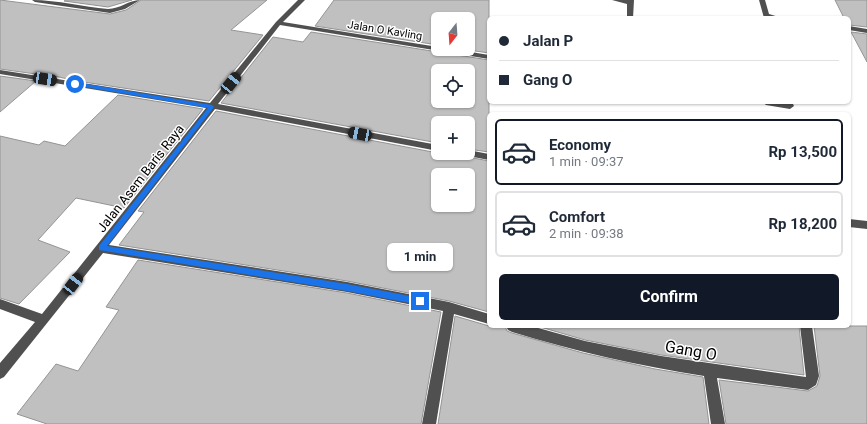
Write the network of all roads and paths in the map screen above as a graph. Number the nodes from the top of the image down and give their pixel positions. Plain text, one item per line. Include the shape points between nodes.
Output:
1 (35, 0) edge
2 (137, 0) edge
3 (302, 0) edge
4 (615, 0) edge
5 (762, 0) edge
6 (631, 1) edge
7 (630, 16) edge
8 (767, 16) edge
9 (278, 23) junction
10 (851, 28) edge
11 (867, 31) edge
12 (487, 57) edge
13 (0, 72) edge
14 (776, 104) edge
15 (212, 107) junction
16 (790, 107) edge
17 (431, 147) edge
18 (475, 155) edge
19 (487, 157) edge
20 (851, 223) edge
21 (867, 225) edge
22 (101, 248) junction
23 (0, 304) edge
24 (449, 307) junction
25 (487, 318) edge
26 (44, 320) junction
27 (518, 328) edge
28 (806, 328) edge
29 (710, 371) junction
30 (0, 373) edge
31 (429, 424) edge
32 (718, 424) edge

1 - 2 street via 110,10 122,8
3 - 9 street, Jalan Asem Baris Raya
4 - 6 street
5 - 8 street
6 - 7 street
9 - 12 street, Jalan O Kavling
9 - 15 street, Jalan Asem Baris Raya
10 - 11 street
13 - 15 street
14 - 16 street
15 - 17 street
15 - 22 street, Jalan Asem Baris Raya
18 - 19 street
20 - 21 street
22 - 24 street via 347,287
22 - 26 street, Jalan Asem Baris Raya
23 - 26 street
24 - 25 street
24 - 31 street
26 - 30 street, Jalan Asem Baris Raya
27 - 29 street, Gang O via 553,339
28 - 29 street, Gang O via 813,376 808,384
29 - 32 street

